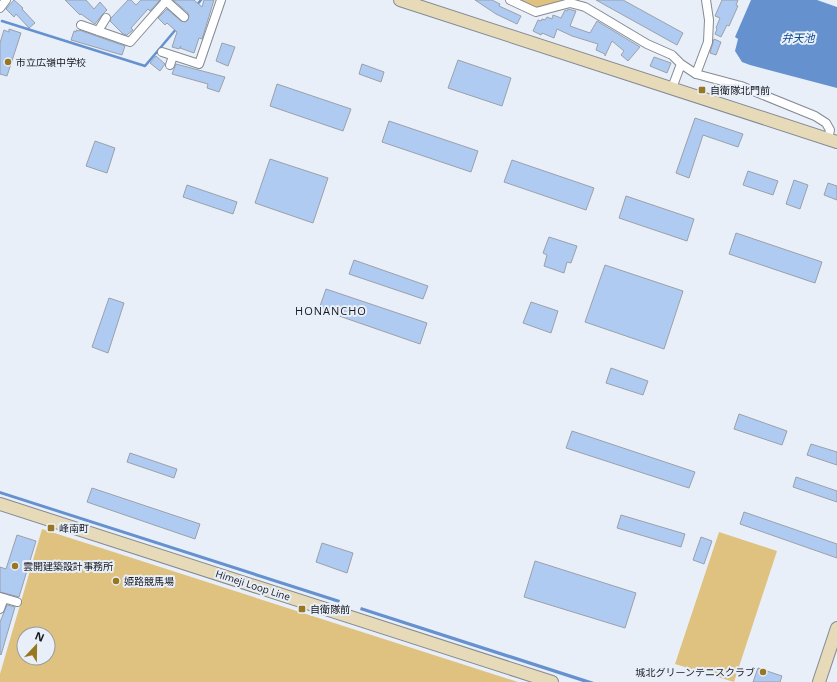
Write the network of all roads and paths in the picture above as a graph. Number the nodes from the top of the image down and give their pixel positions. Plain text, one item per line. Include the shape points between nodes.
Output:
1 (6, 0) edge
2 (166, 0) edge
3 (221, 0) edge
4 (400, 0) edge
5 (510, 0) edge
6 (706, 0) edge
7 (570, 2) edge
8 (0, 8) edge
9 (184, 17) dead end
10 (106, 18) dead end
11 (81, 25) dead end
12 (98, 31) junction
13 (162, 52) dead end
14 (173, 56) junction
15 (681, 64) junction
16 (170, 65) dead end
17 (696, 74) junction
18 (672, 88) junction
19 (833, 140) edge
20 (0, 504) edge
21 (2, 597) edge
22 (17, 602) dead end
23 (0, 609) edge
24 (837, 628) edge
25 (552, 682) edge
26 (819, 682) edge

1 - 8 street
2 - 9 street
2 - 12 street via 130,42
3 - 14 street via 199,64
4 - 18 main road
5 - 7 street via 536,12
6 - 17 street via 709,20 708,42
7 - 15 street via 585,7 647,44 672,55
10 - 12 street
11 - 12 street
13 - 14 street
14 - 16 street
15 - 17 street
15 - 18 street
17 - 19 street via 741,86 815,116 826,123
18 - 19 main road
20 - 25 main road, Himeji Loop Line
21 - 22 street
21 - 23 street
24 - 26 main road

